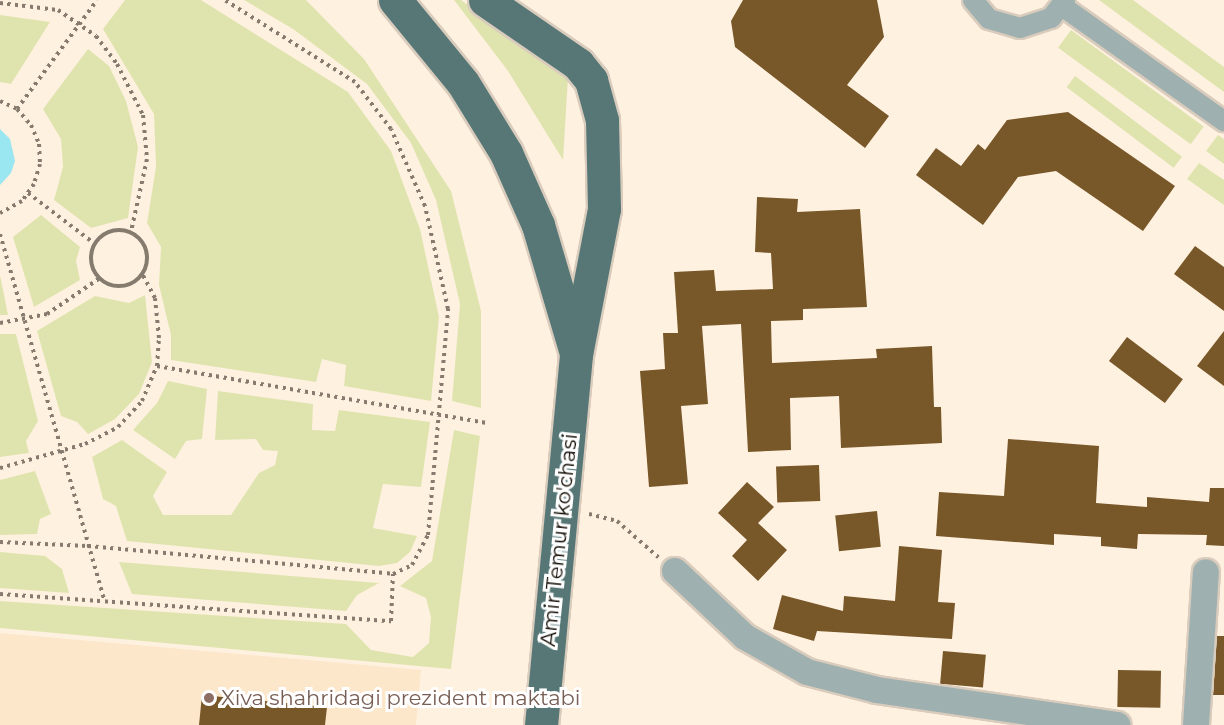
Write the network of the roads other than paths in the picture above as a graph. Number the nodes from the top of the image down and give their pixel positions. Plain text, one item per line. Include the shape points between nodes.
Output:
1 (395, 0) edge
2 (485, 0) edge
3 (973, 0) edge
4 (1063, 3) edge
5 (1224, 121) edge
6 (576, 355) junction
7 (675, 571) road end
8 (1206, 572) dead end
9 (541, 725) edge
10 (1118, 725) edge
11 (1196, 725) edge

1 - 6 main road, Amir Temur ko'chasi via 463,83 506,153 538,225
2 - 6 main road, Amir Temur ko'chasi via 578,64 598,98 604,209
3 - 4 street via 989,19 1020,28 1036,26
4 - 5 street
6 - 9 main road, Amir Temur ko'chasi
7 - 10 street via 745,637 807,672 877,690
8 - 11 street

